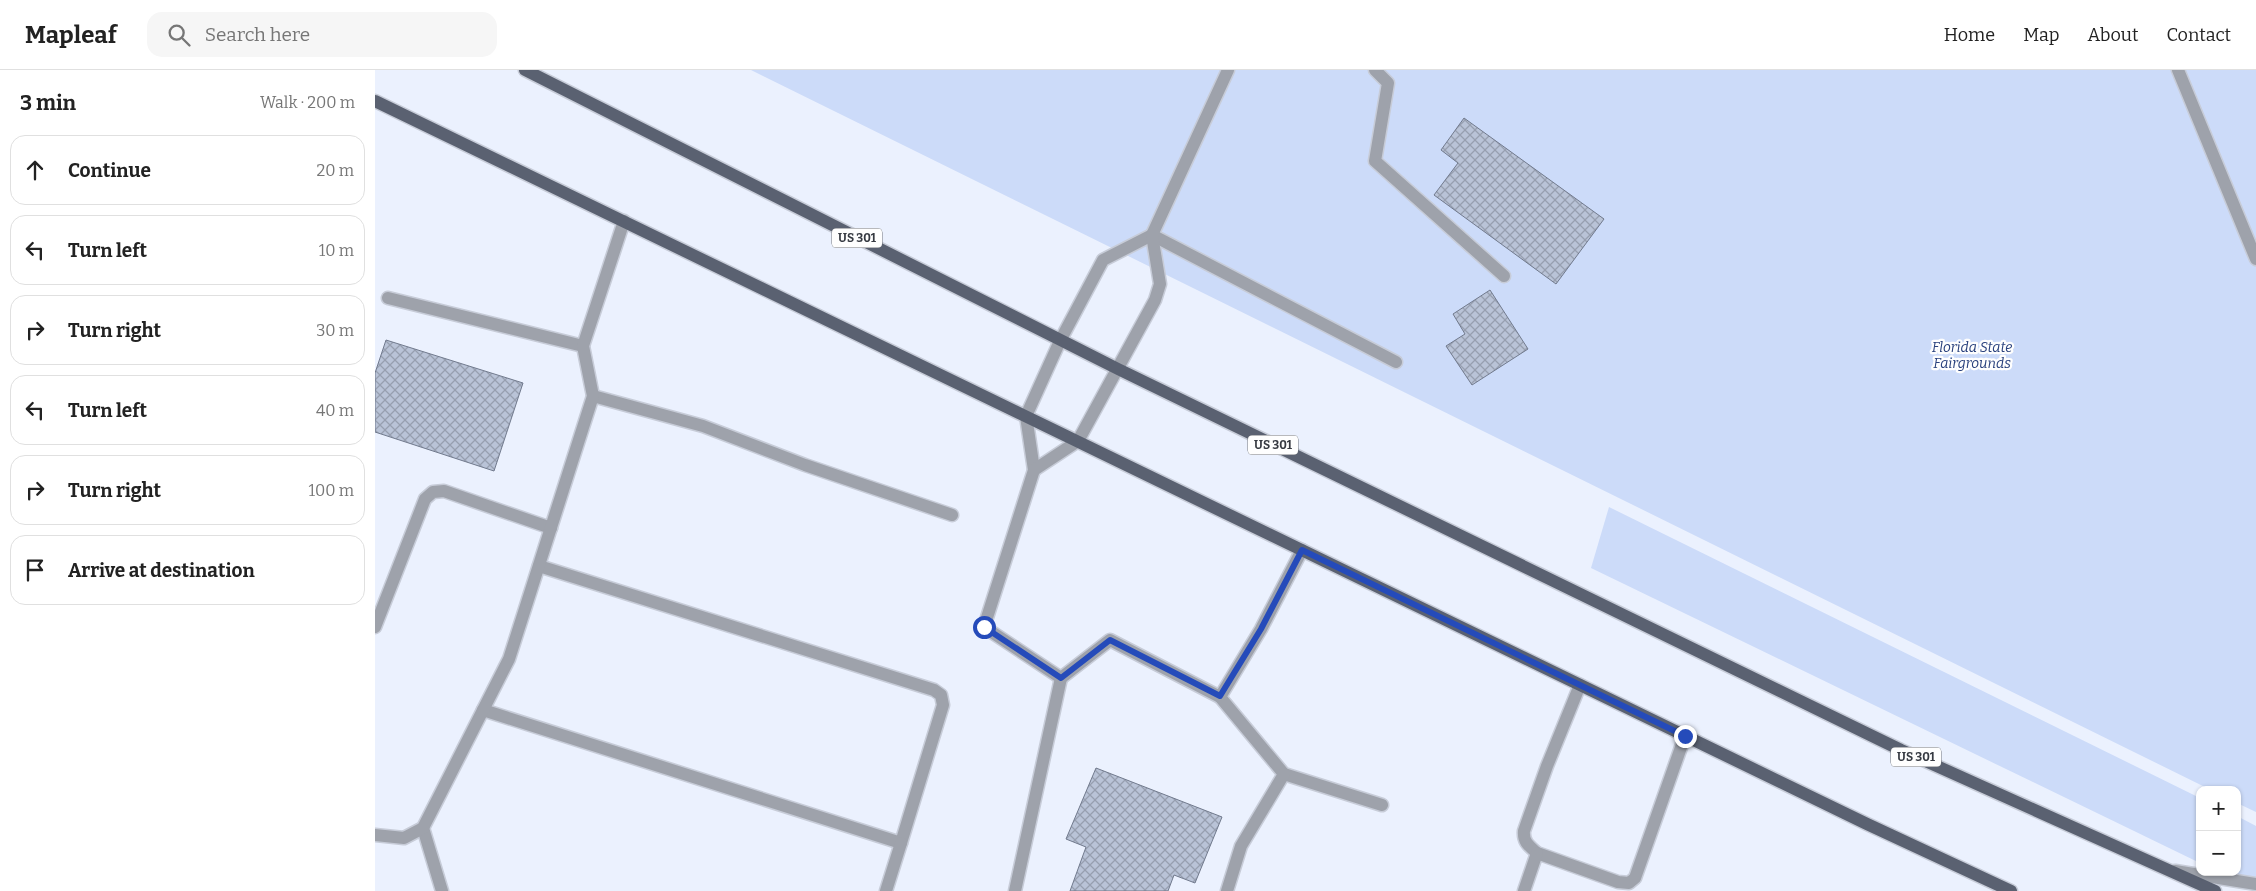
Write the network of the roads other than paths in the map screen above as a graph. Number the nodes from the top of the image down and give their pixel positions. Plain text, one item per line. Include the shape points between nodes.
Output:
1 (525, 70) edge
2 (1228, 70) edge
3 (1375, 70) edge
4 (2178, 70) edge
5 (375, 101) edge
6 (624, 221) junction
7 (1152, 235) junction
8 (2256, 259) edge
9 (1504, 276) dead end
10 (388, 298) dead end
11 (1060, 340) junction
12 (583, 346) junction
13 (1397, 362) dead end
14 (1118, 369) junction
15 (593, 396) junction
16 (1026, 416) junction
17 (1078, 441) junction
18 (1034, 470) junction
19 (952, 515) dead end
20 (551, 528) junction
21 (1302, 550) junction
22 (539, 566) junction
23 (375, 627) edge
24 (1061, 678) junction
25 (1580, 685) junction
26 (1220, 696) junction
27 (483, 710) junction
28 (1685, 736) junction
29 (1284, 774) junction
30 (1382, 805) dead end
31 (423, 828) junction
32 (375, 835) edge
33 (901, 843) junction
34 (1537, 853) junction
35 (2161, 868) junction
36 (2256, 884) edge
37 (441, 891) edge
38 (886, 891) edge
39 (1015, 891) edge
40 (1227, 891) edge
41 (1524, 891) edge
42 (2011, 891) edge
43 (2215, 891) edge

1 - 11 main road, US 301
2 - 7 lane
3 - 9 lane via 1389,83 1375,162
4 - 8 lane
5 - 6 main road
6 - 12 lane
6 - 16 main road
7 - 11 lane via 1103,260
7 - 13 lane
7 - 14 lane via 1160,284 1155,300
10 - 12 lane
11 - 14 main road, US 301
11 - 16 lane
12 - 15 lane
14 - 17 lane
14 - 35 main road, US 301 via 1901,750
15 - 19 lane via 703,426
15 - 20 lane
16 - 17 main road
16 - 18 lane
17 - 18 lane
17 - 21 main road
18 - 24 lane via 984,627
20 - 22 lane
20 - 23 lane via 444,491 433,492 425,499
21 - 25 main road
21 - 26 lane via 1261,629
22 - 27 lane via 509,659
22 - 33 lane via 935,690 941,695 943,705
24 - 26 lane via 1110,640
24 - 39 lane
25 - 28 main road
25 - 34 lane via 1524,831 1523,838
26 - 29 lane
27 - 31 lane
27 - 33 lane
28 - 34 lane via 1635,878 1629,883
28 - 42 main road
29 - 30 lane
29 - 40 lane via 1241,846
31 - 32 lane via 404,838
31 - 37 lane
33 - 38 lane
34 - 41 lane
35 - 36 lane
35 - 43 main road, US 301

